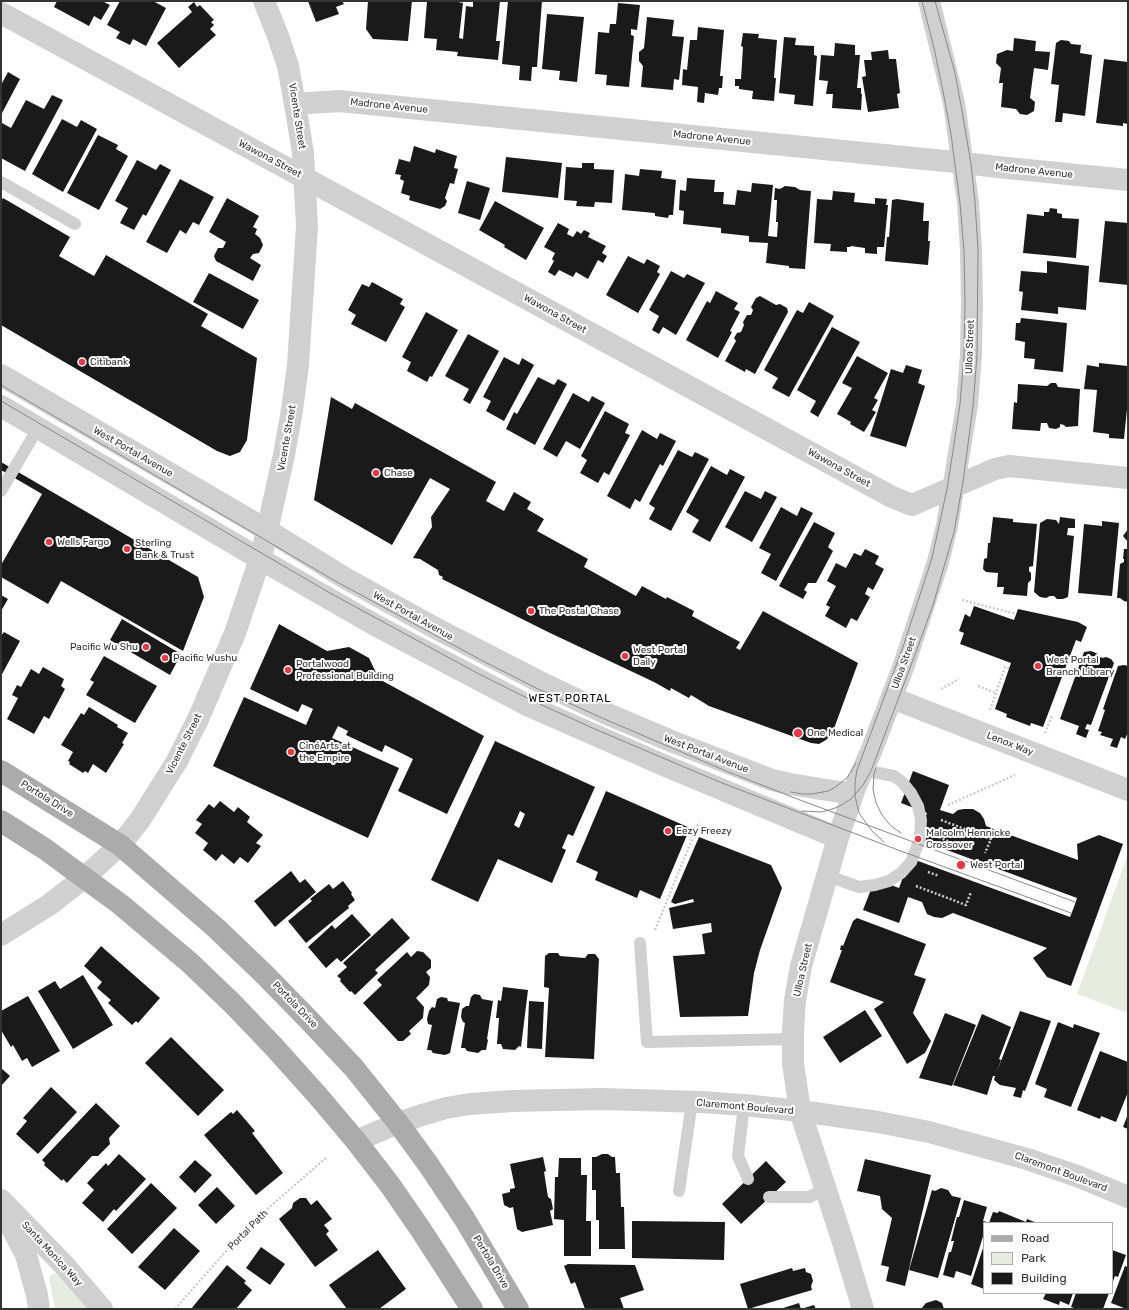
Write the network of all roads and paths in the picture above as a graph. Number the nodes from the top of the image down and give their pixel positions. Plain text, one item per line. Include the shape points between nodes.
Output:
1 (264, 1) edge
2 (929, 1) edge
3 (1, 13) edge
4 (295, 104) junction
5 (964, 163) junction
6 (304, 178) junction
7 (1128, 180) edge
8 (1, 182) edge
9 (75, 224) dead end
10 (1, 375) edge
11 (1, 406) edge
12 (38, 428) junction
13 (1128, 478) edge
14 (954, 486) junction
15 (1, 491) edge
16 (267, 530) junction
17 (260, 559) junction
18 (962, 600) dead end
19 (1016, 614) dead end
20 (1009, 668) dead end
21 (959, 679) dead end
22 (978, 686) dead end
23 (941, 689) dead end
24 (996, 693) junction
25 (892, 698) junction
26 (988, 714) dead end
27 (1052, 716) dead end
28 (1044, 735) dead end
29 (862, 770) junction
30 (1, 771) edge
31 (1015, 775) dead end
32 (1128, 790) edge
33 (852, 794) junction
34 (948, 805) dead end
35 (936, 819) dead end
36 (1, 822) edge
37 (699, 822) dead end
38 (936, 837) dead end
39 (838, 838) junction
40 (952, 843) dead end
41 (120, 845) junction
42 (985, 853) dead end
43 (924, 870) dead end
44 (828, 876) junction
45 (939, 876) dead end
46 (85, 878) junction
47 (912, 884) dead end
48 (971, 892) dead end
49 (654, 933) dead end
50 (1, 935) edge
51 (640, 943) dead end
52 (793, 1039) junction
53 (692, 1102) junction
54 (744, 1106) junction
55 (800, 1111) junction
56 (398, 1123) junction
57 (356, 1141) junction
58 (327, 1157) dead end
59 (748, 1179) dead end
60 (826, 1189) junction
61 (679, 1191) dead end
62 (769, 1197) dead end
63 (1128, 1197) edge
64 (1, 1200) edge
65 (1, 1209) edge
66 (39, 1309) edge
67 (102, 1309) edge
68 (175, 1309) edge
69 (472, 1309) edge
70 (518, 1309) edge
71 (863, 1309) edge

1 - 4 street, Vicente Street via 288,66
2 - 5 street, Ulloa Street via 954,103
3 - 6 street, Wawona Street
4 - 5 street, Madrone Avenue via 339,101
4 - 6 street, Vicente Street via 303,153
5 - 7 street, Madrone Avenue
5 - 14 street, Ulloa Street via 971,250 971,355 967,405
6 - 14 street, Wawona Street via 892,497 912,505
6 - 16 street, Vicente Street via 307,226 298,365 284,455
8 - 9 lane
10 - 16 street, West Portal Avenue
11 - 12 street
12 - 15 lane
12 - 17 street
13 - 14 street, Wawona Street via 1009,466 994,469
14 - 25 street, Ulloa Street via 938,562
16 - 17 street, Vicente Street
16 - 33 street, West Portal Avenue via 352,581 487,656 605,713 772,780
17 - 39 street via 375,626 529,706
17 - 41 street, Vicente Street via 235,633 199,717 158,793
18 - 19 path
20 - 24 path via 1005,667
21 - 23 path
22 - 24 path
24 - 26 path
25 - 29 street, Ulloa Street
25 - 32 street, Lenox Way
27 - 28 path
29 - 33 street, Ulloa Street
29 - 44 lane via 894,776 902,782 918,806 921,820 920,839 911,862 901,873 875,886 859,887
30 - 41 main road, Portola Drive
31 - 34 path
33 - 39 street, Ulloa Street
35 - 42 path via 991,839
36 - 46 main road
37 - 49 path
38 - 40 path
39 - 44 street, Ulloa Street
41 - 46 street, Vicente Street
41 - 56 main road, Portola Drive via 216,928 264,974 354,1068
43 - 45 path
44 - 52 street, Ulloa Street via 800,974
46 - 50 street, Vicente Street via 49,905
46 - 57 main road via 141,920 233,1004
47 - 48 path via 966,905
51 - 52 lane via 647,1042
52 - 55 street, Ulloa Street via 793,1063
53 - 54 street, Claremont Boulevard
53 - 56 street, Claremont Boulevard via 602,1099 491,1103 446,1108
53 - 61 lane
54 - 55 street, Claremont Boulevard
54 - 59 lane via 738,1156
55 - 60 street, Ulloa Street
55 - 63 street, Claremont Boulevard via 878,1122 974,1143 1027,1158
56 - 57 street, Claremont Boulevard
56 - 70 main road, Portola Drive via 464,1218
57 - 69 main road via 422,1230
58 - 68 path, Portal Path via 250,1224
60 - 62 lane via 809,1197
60 - 71 street, Ulloa Street
64 - 67 street, Santa Monica Way via 65,1266
65 - 66 street, Santa Monica Way via 26,1255

